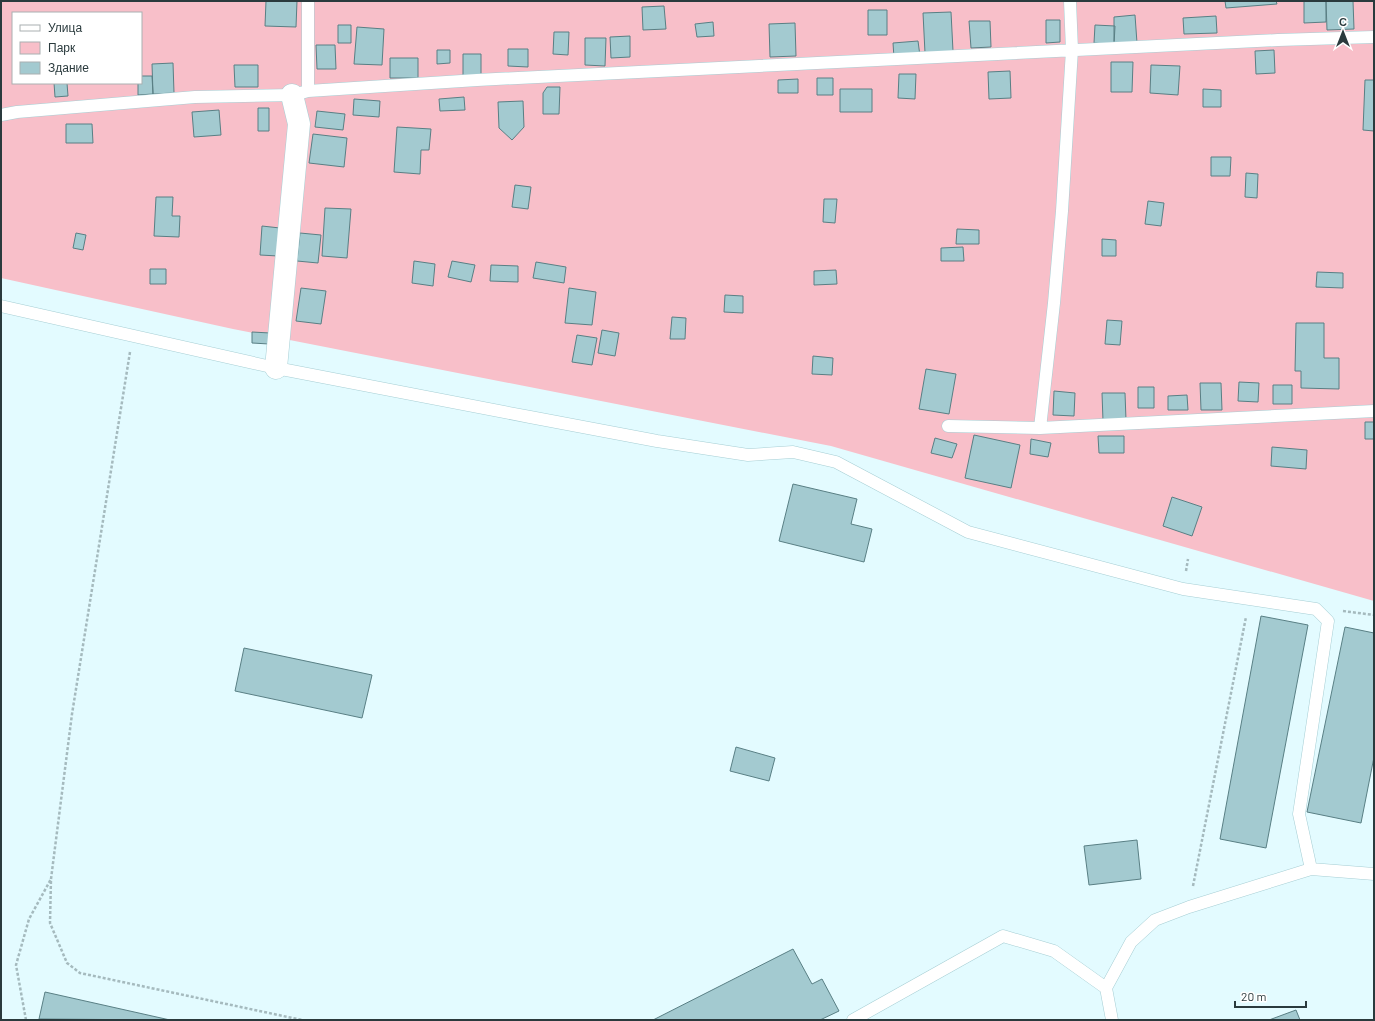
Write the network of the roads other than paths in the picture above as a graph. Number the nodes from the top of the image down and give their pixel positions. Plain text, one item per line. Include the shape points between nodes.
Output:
1 (308, 1) edge
2 (1070, 1) edge
3 (1374, 37) edge
4 (1072, 50) junction
5 (300, 93) junction
6 (1, 115) edge
7 (1, 306) edge
8 (276, 368) junction
9 (1374, 410) edge
10 (948, 426) dead end
11 (1040, 428) junction
12 (1311, 869) junction
13 (1374, 874) edge
14 (1106, 988) junction
15 (853, 1020) edge
16 (1112, 1020) edge

1 - 5 lane
2 - 4 lane
3 - 4 lane
4 - 5 lane via 477,80
4 - 11 lane via 1054,303
5 - 6 lane via 196,97
5 - 8 street
7 - 8 lane
8 - 12 lane via 657,441 748,454 793,452 836,462 968,532 1183,589 1316,609 1328,621 1299,814
9 - 11 lane
10 - 11 lane
12 - 13 lane
12 - 14 lane via 1155,920 1131,942
14 - 15 lane via 1054,951 1003,936
14 - 16 lane

